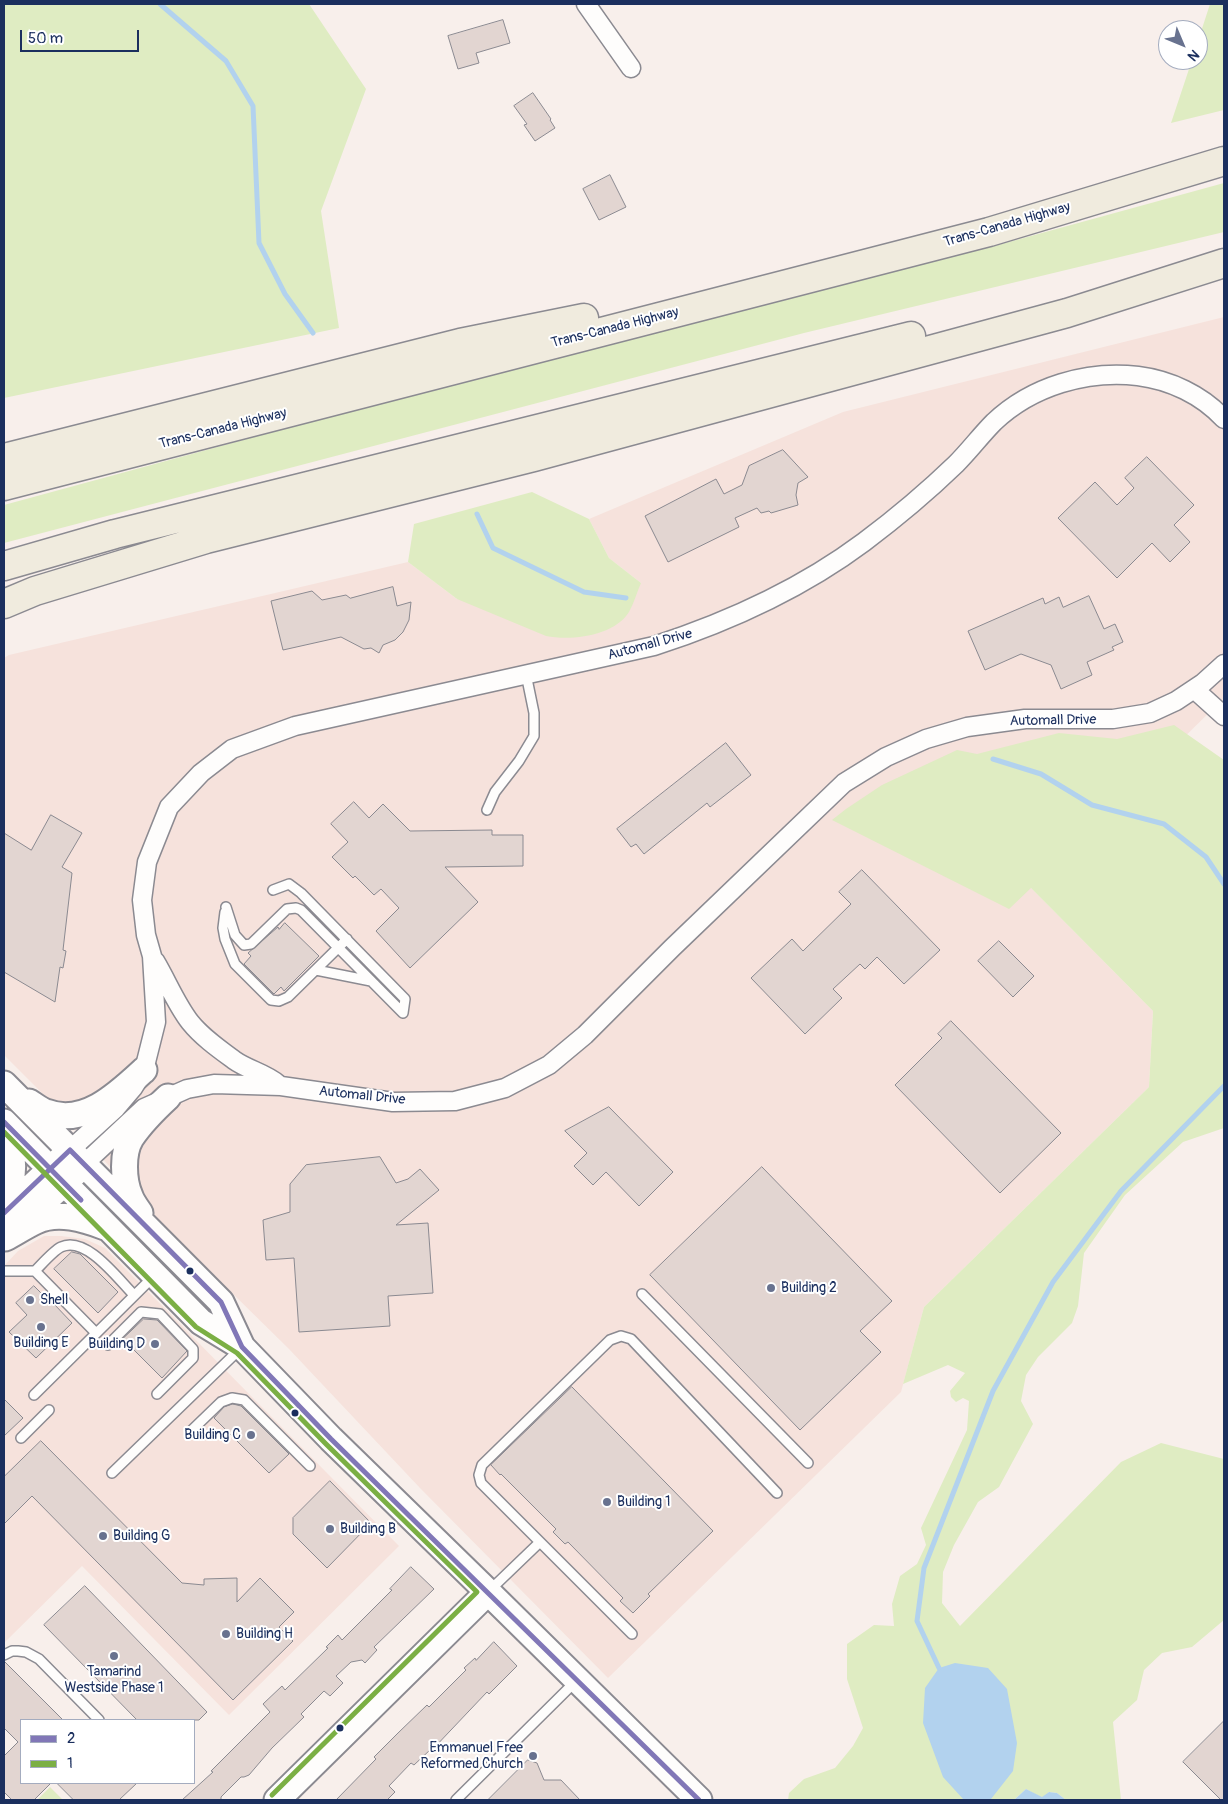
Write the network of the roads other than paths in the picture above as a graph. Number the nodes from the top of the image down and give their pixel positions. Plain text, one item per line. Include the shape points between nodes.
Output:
1 (586, 4) edge
2 (631, 68) dead end
3 (1224, 161) edge
4 (989, 232) junction
5 (1224, 262) edge
6 (1224, 419) edge
7 (9, 456) edge
8 (4, 486) edge
9 (4, 566) edge
10 (4, 604) edge
11 (1224, 664) edge
12 (526, 674) junction
13 (1194, 689) junction
14 (1224, 716) edge
15 (487, 810) dead end
16 (273, 890) dead end
17 (347, 939) junction
18 (335, 951) junction
19 (152, 956) junction
20 (316, 970) junction
21 (371, 981) junction
22 (144, 1070) junction
23 (281, 1086) junction
24 (7, 1088) edge
25 (168, 1097) junction
26 (4, 1122) edge
27 (4, 1132) edge
28 (77, 1157) junction
29 (57, 1176) junction
30 (4, 1200) edge
31 (4, 1213) edge
32 (148, 1228) junction
33 (110, 1229) junction
34 (4, 1239) edge
35 (35, 1271) junction
36 (4, 1272) edge
37 (155, 1275) junction
38 (642, 1294) dead end
39 (134, 1295) junction
40 (96, 1333) junction
41 (108, 1345) dead end
42 (242, 1347) junction
43 (157, 1394) dead end
44 (34, 1395) dead end
45 (49, 1410) dead end
46 (192, 1430) dead end
47 (21, 1438) dead end
48 (808, 1463) dead end
49 (310, 1466) dead end
50 (112, 1473) dead end
51 (777, 1492) dead end
52 (540, 1542) junction
53 (488, 1592) junction
54 (632, 1634) dead end
55 (4, 1655) edge
56 (578, 1680) junction
57 (98, 1719) edge
58 (277, 1800) edge
59 (456, 1800) edge
60 (699, 1800) edge

1 - 2 street
3 - 4 highway, Trans-Canada Highway
4 - 7 highway via 722,291 460,343
4 - 8 highway, Trans-Canada Highway
5 - 9 highway via 994,315 115,534
5 - 10 highway via 1067,313 553,452 206,538 35,591
6 - 12 street, Automall Drive via 1187,391 1157,379 1094,375 1060,384 1026,398 1002,415 920,497 864,542 788,590 701,631 664,643
11 - 13 street, Automall Drive
12 - 15 lane via 534,713 534,736 495,792
12 - 19 street, Automall Drive via 295,726 232,749 201,773 175,800 163,822 148,862 142,900
13 - 14 street
13 - 23 street, Automall Drive via 1150,713 1113,720 1024,719 967,727 926,739 886,757 844,783 585,1035 549,1065 505,1088 455,1100 393,1102
16 - 17 lane via 289,884
17 - 18 lane
17 - 21 lane via 405,999 403,1013
18 - 20 lane
18 - 20 lane via 301,910 292,907 251,944 244,945 235,935 226,907 224,939 232,958 271,1000 288,997
18 - 21 lane
19 - 22 street, Automall Drive via 156,1022
19 - 23 street, Automall Drive via 180,1007 204,1036 237,1062 272,1078
20 - 21 lane
22 - 24 main road via 118,1094 75,1116 46,1112
22 - 28 street, Automall Drive
23 - 25 street, Automall Drive via 214,1084 187,1089
24 - 28 main road
25 - 28 street, Automall Drive via 144,1108
25 - 32 main road via 130,1139 125,1159 129,1195
26 - 29 main road
27 - 30 main road via 14,1171
28 - 29 main road
28 - 32 main road
29 - 31 main road
29 - 33 main road
29 - 34 main road
32 - 42 main road via 221,1302
33 - 34 main road via 62,1216 38,1220
33 - 37 main road
35 - 36 lane
35 - 39 lane via 60,1247 75,1244 92,1253
35 - 40 lane
37 - 39 lane
37 - 42 main road via 202,1322
38 - 48 lane
39 - 40 lane
40 - 44 lane
41 - 43 lane via 140,1312 160,1314 193,1348 193,1358
42 - 50 lane
42 - 53 main road
45 - 47 lane
46 - 49 lane via 221,1402 232,1398 244,1400
51 - 52 lane via 631,1339 621,1336 610,1340 482,1465 481,1484
52 - 53 lane
52 - 54 lane
53 - 56 main road
53 - 58 main road
55 - 57 lane via 18,1651 39,1659
56 - 59 lane
56 - 60 main road

